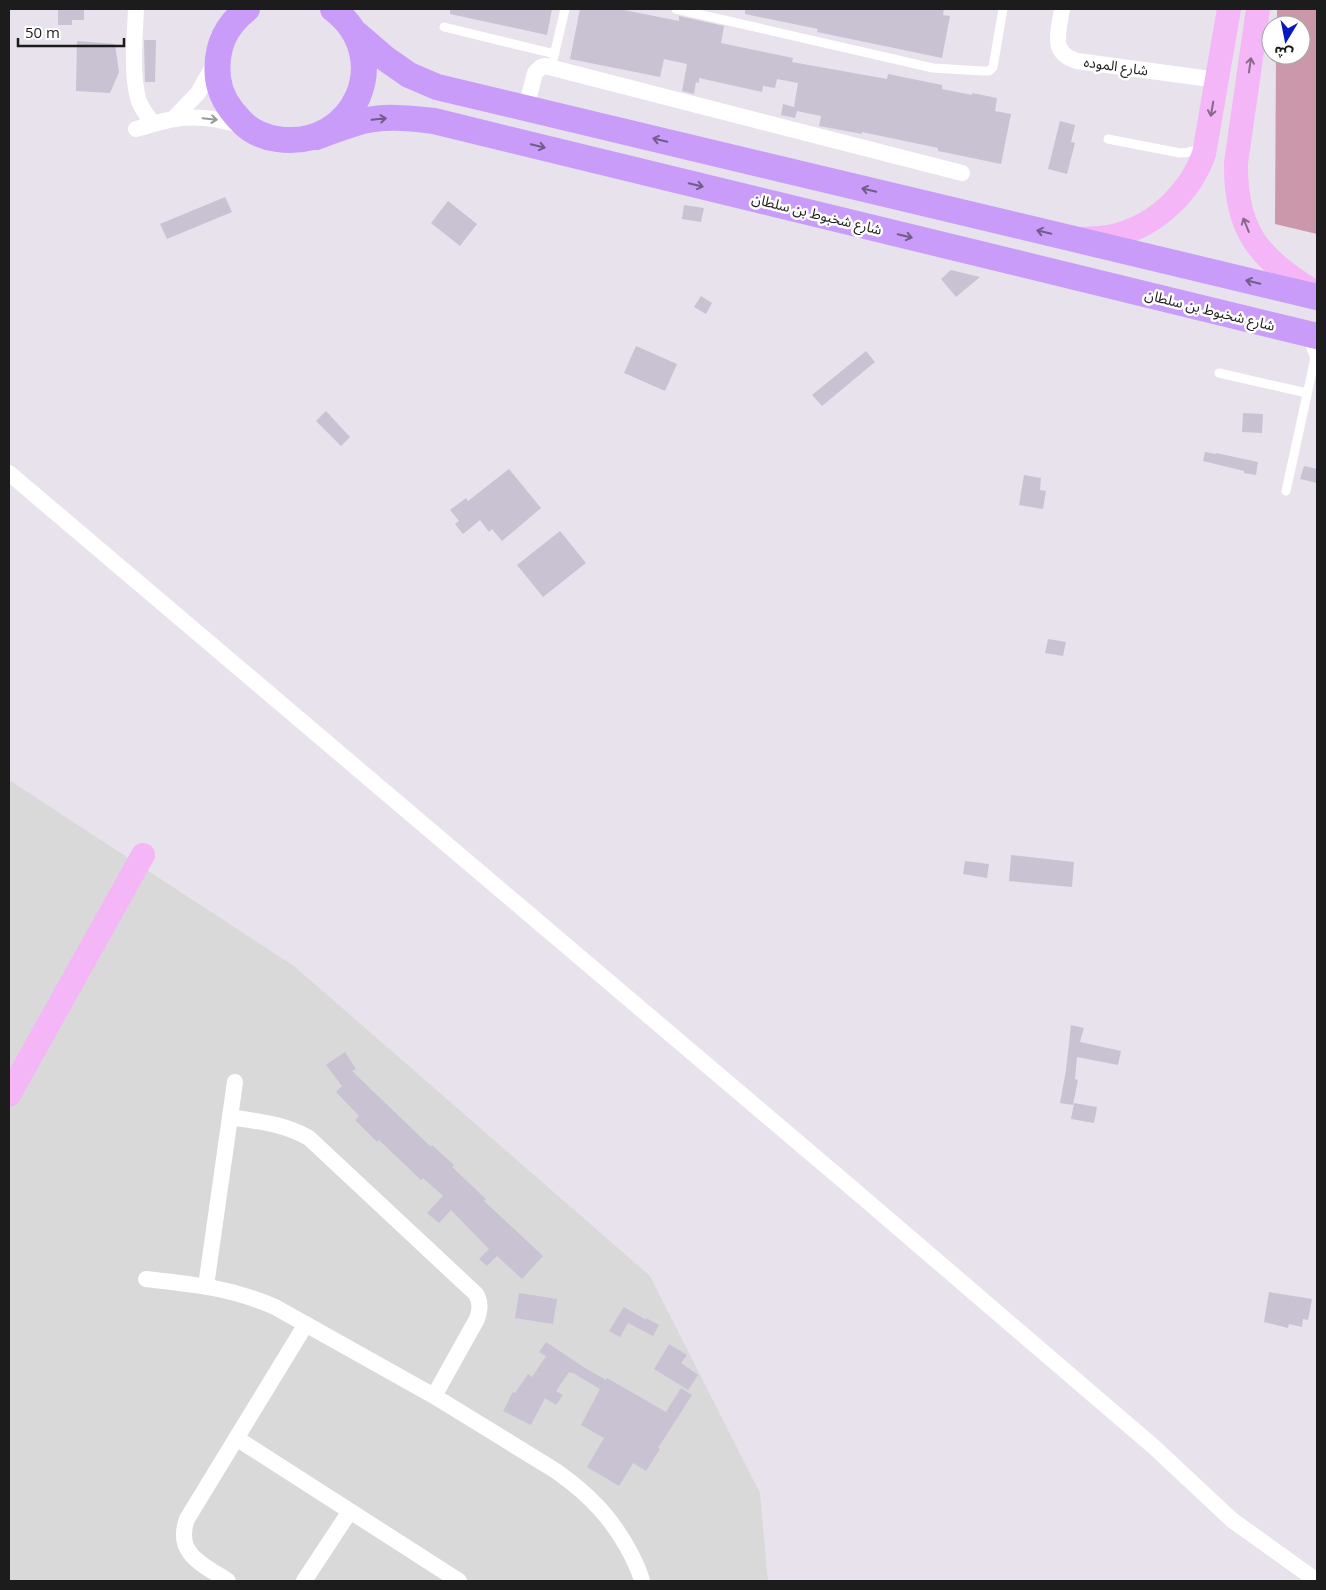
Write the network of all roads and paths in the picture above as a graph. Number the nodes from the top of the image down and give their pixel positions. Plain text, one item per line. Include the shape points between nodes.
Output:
1 (136, 9) edge
2 (247, 9) edge
3 (565, 9) edge
4 (676, 9) edge
5 (1003, 9) edge
6 (1062, 9) edge
7 (1229, 9) edge
8 (1258, 9) edge
9 (344, 17) edge
10 (444, 28) dead end
11 (216, 61) junction
12 (553, 61) junction
13 (1218, 80) junction
14 (526, 108) junction
15 (173, 119) junction
16 (153, 124) junction
17 (246, 126) junction
18 (136, 130) dead end
19 (316, 137) junction
20 (1108, 138) dead end
21 (1206, 142) junction
22 (962, 173) dead end
23 (1077, 240) junction
24 (1317, 296) edge
25 (1313, 345) edge
26 (1219, 373) dead end
27 (1307, 393) junction
28 (9, 473) edge
29 (1286, 490) dead end
30 (143, 856) dead end
31 (235, 1082) dead end
32 (9, 1095) edge
33 (230, 1117) junction
34 (146, 1279) dead end
35 (206, 1286) junction
36 (306, 1324) junction
37 (434, 1396) junction
38 (236, 1438) junction
39 (350, 1511) junction
40 (228, 1581) edge
41 (304, 1581) edge
42 (459, 1581) edge
43 (642, 1581) edge
44 (1317, 1581) edge

1 - 16 street via 138,98
2 - 11 main road via 222,38
3 - 12 lane
4 - 5 lane via 933,68 982,71 993,67
6 - 13 street, شارع الموده via 1058,45 1060,52 1070,59
7 - 13 street
24 -> 8 street via 1266,258 1251,238 1240,212 1236,163
9 - 14 main road via 386,59 409,75 437,86
9 - 19 main road via 364,58 363,83 354,106 338,125
10 - 12 lane
11 - 15 street via 198,93
11 - 17 main road via 219,86 229,108
12 - 14 street via 538,69
12 - 22 street
13 -> 21 street
23 -> 14 main road
15 - 16 street
15 -> 17 street via 210,118
16 - 18 street
17 - 19 main road via 267,138 292,142
19 -> 25 main road, شارع شخبوط بن سلطان via 358,122 381,118 434,121
20 - 21 lane via 1180,153 1198,149
21 - 23 street via 1198,171 1174,203 1134,229
24 -> 23 main road
25 - 27 lane
26 - 27 lane
27 - 29 lane
28 - 44 street via 891,1221 1154,1447 1232,1520
30 - 32 street
31 - 33 street
33 - 35 street
33 - 37 street via 272,1123 309,1138 476,1294 480,1300 477,1319
34 - 35 street
35 - 36 street via 253,1297
36 - 37 street
36 - 38 street
37 - 43 street via 556,1470 590,1496 624,1540
38 - 39 street
38 - 40 street via 187,1519 183,1535 183,1542 193,1557
39 - 41 street
39 - 42 street

